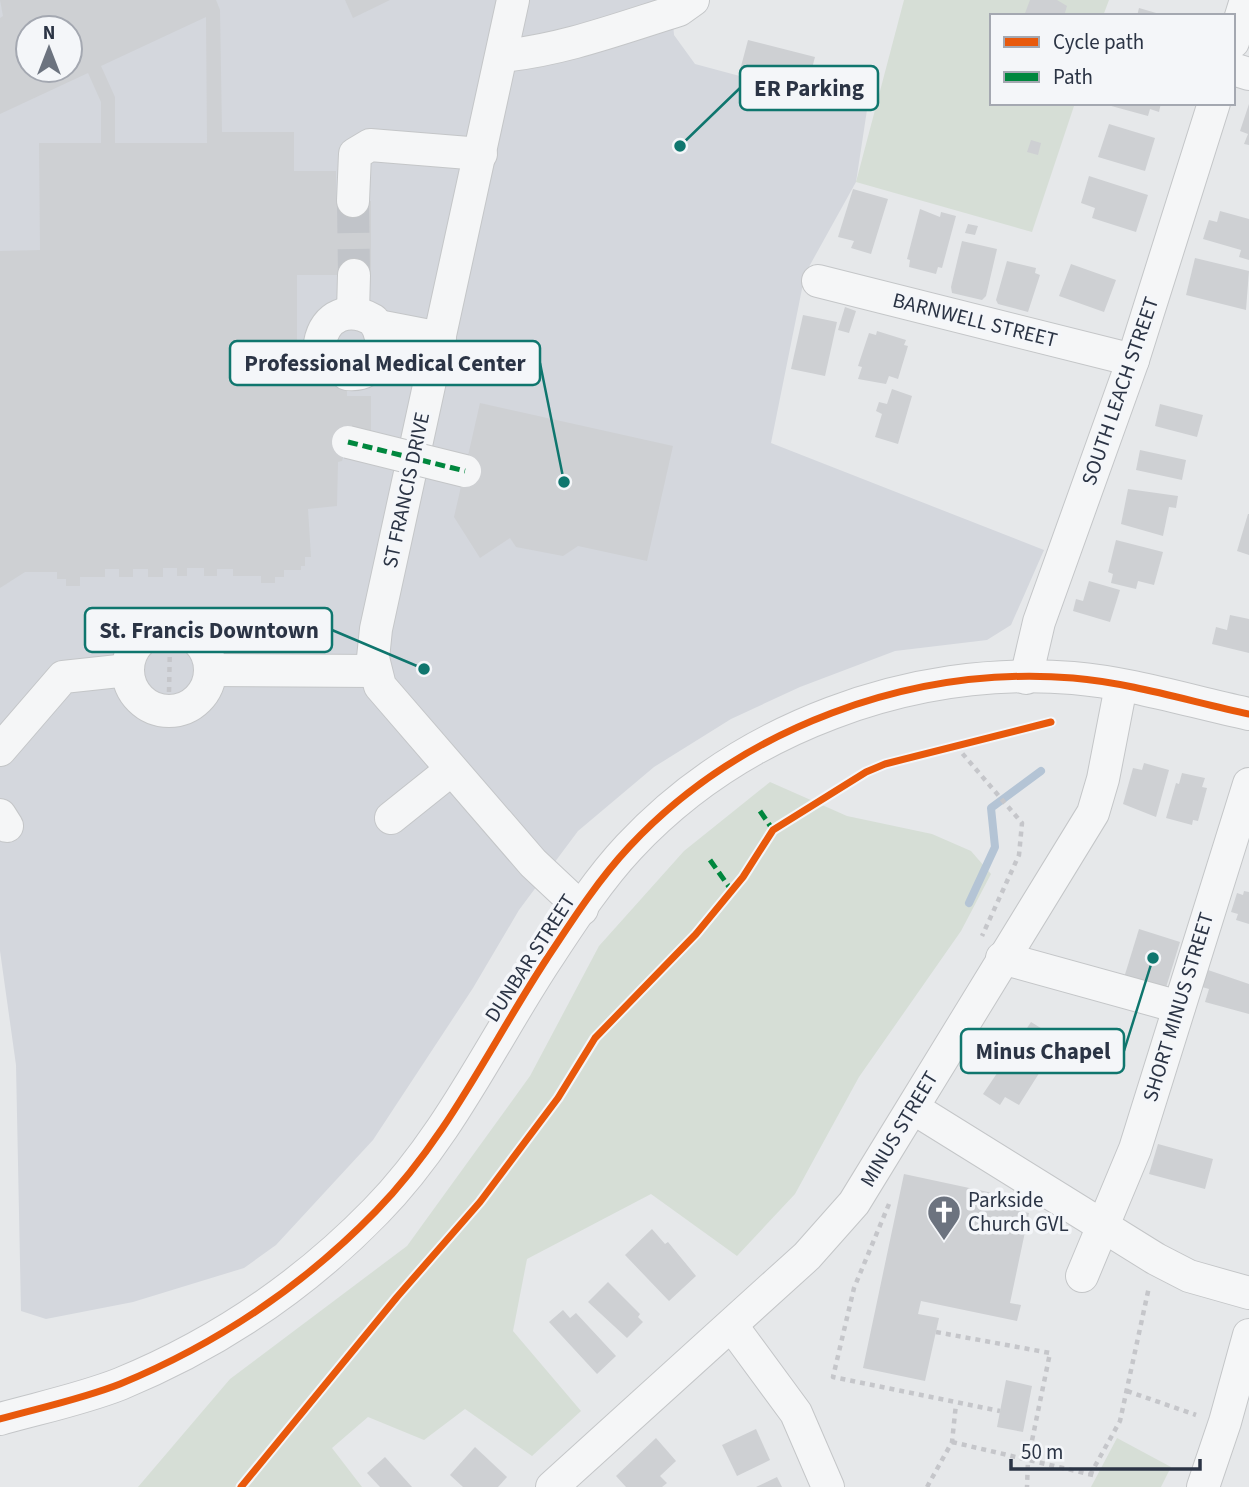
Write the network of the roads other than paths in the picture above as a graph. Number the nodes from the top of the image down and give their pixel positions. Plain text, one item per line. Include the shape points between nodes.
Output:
1 (513, 0) edge
2 (693, 0) edge
3 (1246, 0) edge
4 (1235, 36) edge
5 (502, 56) junction
6 (1213, 105) edge
7 (481, 154) junction
8 (353, 201) tunnel mouth
9 (354, 275) tunnel mouth
10 (818, 281) dead end
11 (365, 319) junction
12 (440, 338) junction
13 (320, 343) dead end
14 (1133, 360) junction
15 (347, 374) dead end
16 (348, 442) dead end
17 (465, 471) dead end
18 (128, 670) junction
19 (210, 670) junction
20 (375, 671) junction
21 (1026, 678) junction
22 (1121, 686) junction
23 (1249, 714) edge
24 (0, 751) edge
25 (451, 770) junction
26 (1249, 784) edge
27 (391, 818) dead end
28 (582, 909) junction
29 (991, 952) junction
30 (1179, 1007) junction
31 (913, 1108) junction
32 (1102, 1228) junction
33 (1082, 1276) dead end
34 (1249, 1293) edge
35 (732, 1326) junction
36 (1249, 1335) edge
37 (0, 1419) edge
38 (552, 1487) edge
39 (828, 1487) edge
40 (1203, 1487) edge

1 - 5 street, ST FRANCIS DRIVE
2 - 5 street via 679,10 568,44
3 - 4 street
5 - 7 street, ST FRANCIS DRIVE
6 - 14 street, SOUTH LEACH STREET
7 - 8 street via 370,145 355,154
7 - 12 street, ST FRANCIS DRIVE
9 - 11 street
10 - 14 street, BARNWELL STREET
11 - 12 street
11 - 13 street via 334,317
11 - 15 street via 383,339 379,359 362,373
12 - 20 street, ST FRANCIS DRIVE via 376,629
14 - 21 street, SOUTH LEACH STREET via 1039,622
16 - 17 street, bridge
18 - 19 street via 130,683 145,703 169,711 197,700
18 - 19 street via 143,639 162,629 176,629 201,644
18 - 24 street via 63,677
19 - 20 street
20 - 25 street via 380,685
21 - 22 street, DUNBAR STREET via 1074,678
21 - 28 street, DUNBAR STREET via 906,691 832,712 735,758 667,810 616,861
22 - 23 street, DUNBAR STREET
22 - 29 street, MINUS STREET via 1093,813 1051,887
25 - 27 street
25 - 28 street via 533,863
26 - 30 street, SHORT MINUS STREET
28 - 37 street, DUNBAR STREET via 433,1142 379,1208 322,1264 272,1302 199,1347 117,1385
29 - 30 street
29 - 31 street, MINUS STREET
30 - 32 street, SHORT MINUS STREET via 1135,1149
31 - 32 street
31 - 35 street, MINUS STREET via 854,1203 807,1256
32 - 33 street, SHORT MINUS STREET
32 - 34 street via 1189,1276
35 - 38 street, MINUS STREET
35 - 39 street via 796,1413
36 - 40 street

